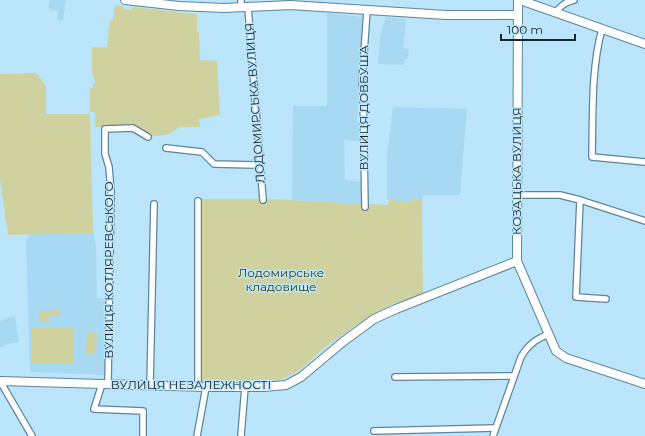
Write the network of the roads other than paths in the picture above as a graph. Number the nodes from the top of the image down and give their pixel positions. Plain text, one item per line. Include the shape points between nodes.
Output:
1 (126, 0) edge
2 (519, 0) edge
3 (574, 0) edge
4 (179, 3) edge
5 (242, 3) edge
6 (367, 10) junction
7 (556, 13) junction
8 (518, 15) junction
9 (602, 29) junction
10 (645, 44) edge
11 (148, 137) dead end
12 (166, 148) dead end
13 (645, 162) edge
14 (260, 164) junction
15 (517, 195) junction
16 (263, 200) dead end
17 (580, 200) junction
18 (198, 201) dead end
19 (154, 204) dead end
20 (365, 207) dead end
21 (645, 221) edge
22 (517, 261) junction
23 (606, 299) dead end
24 (549, 334) junction
25 (514, 376) junction
26 (395, 377) dead end
27 (0, 381) edge
28 (105, 384) junction
29 (645, 384) edge
30 (150, 386) junction
31 (202, 387) junction
32 (245, 387) junction
33 (495, 428) junction
34 (374, 432) dead end
35 (32, 436) edge
36 (143, 436) edge
37 (197, 436) edge
38 (241, 436) edge
39 (493, 436) edge

1 - 4 street
2 - 7 street
2 - 8 street, КОЗАЦЬКА ВУЛИЦЯ
3 - 7 street via 562,5
4 - 5 street via 224,8
5 - 6 street
5 - 14 street, ЛОДОМИРСЬКА ВУЛИЦЯ
6 - 8 street via 446,15
6 - 20 street, ВУЛИЦЯ ДОВБУША via 362,82
7 - 9 street
8 - 15 street, КОЗАЦЬКА ВУЛИЦЯ
9 - 10 street
9 - 13 street via 598,40 593,89 592,157
11 - 28 street, ВУЛИЦЯ КОТЛЯРЕВСЬКОГО via 133,128 105,129 111,192
12 - 14 street via 202,152 214,164
14 - 16 street, ЛОДОМИРСЬКА ВУЛИЦЯ
15 - 17 street via 560,196
15 - 22 street, КОЗАЦЬКА ВУЛИЦЯ
17 - 21 street
17 - 23 street via 576,297
18 - 31 street
19 - 30 street
22 - 24 street, КОЗАЦЬКА ВУЛИЦЯ
22 - 32 street, ВУЛИЦЯ НЕЗАЛЕЖНОСТІ via 374,319 301,377 286,385
24 - 25 street via 527,348 521,356
24 - 29 street, КОЗАЦЬКА ВУЛИЦЯ via 556,351 566,358
25 - 26 street
25 - 33 street
27 - 28 street, ВУЛИЦЯ НЕЗАЛЕЖНОСТІ
27 - 35 street
28 - 30 street, ВУЛИЦЯ НЕЗАЛЕЖНОСТІ
28 - 36 street via 94,409 143,411
30 - 31 street, ВУЛИЦЯ НЕЗАЛЕЖНОСТІ
31 - 32 street, ВУЛИЦЯ НЕЗАЛЕЖНОСТІ
31 - 37 street
32 - 38 street
33 - 34 street
33 - 39 street

